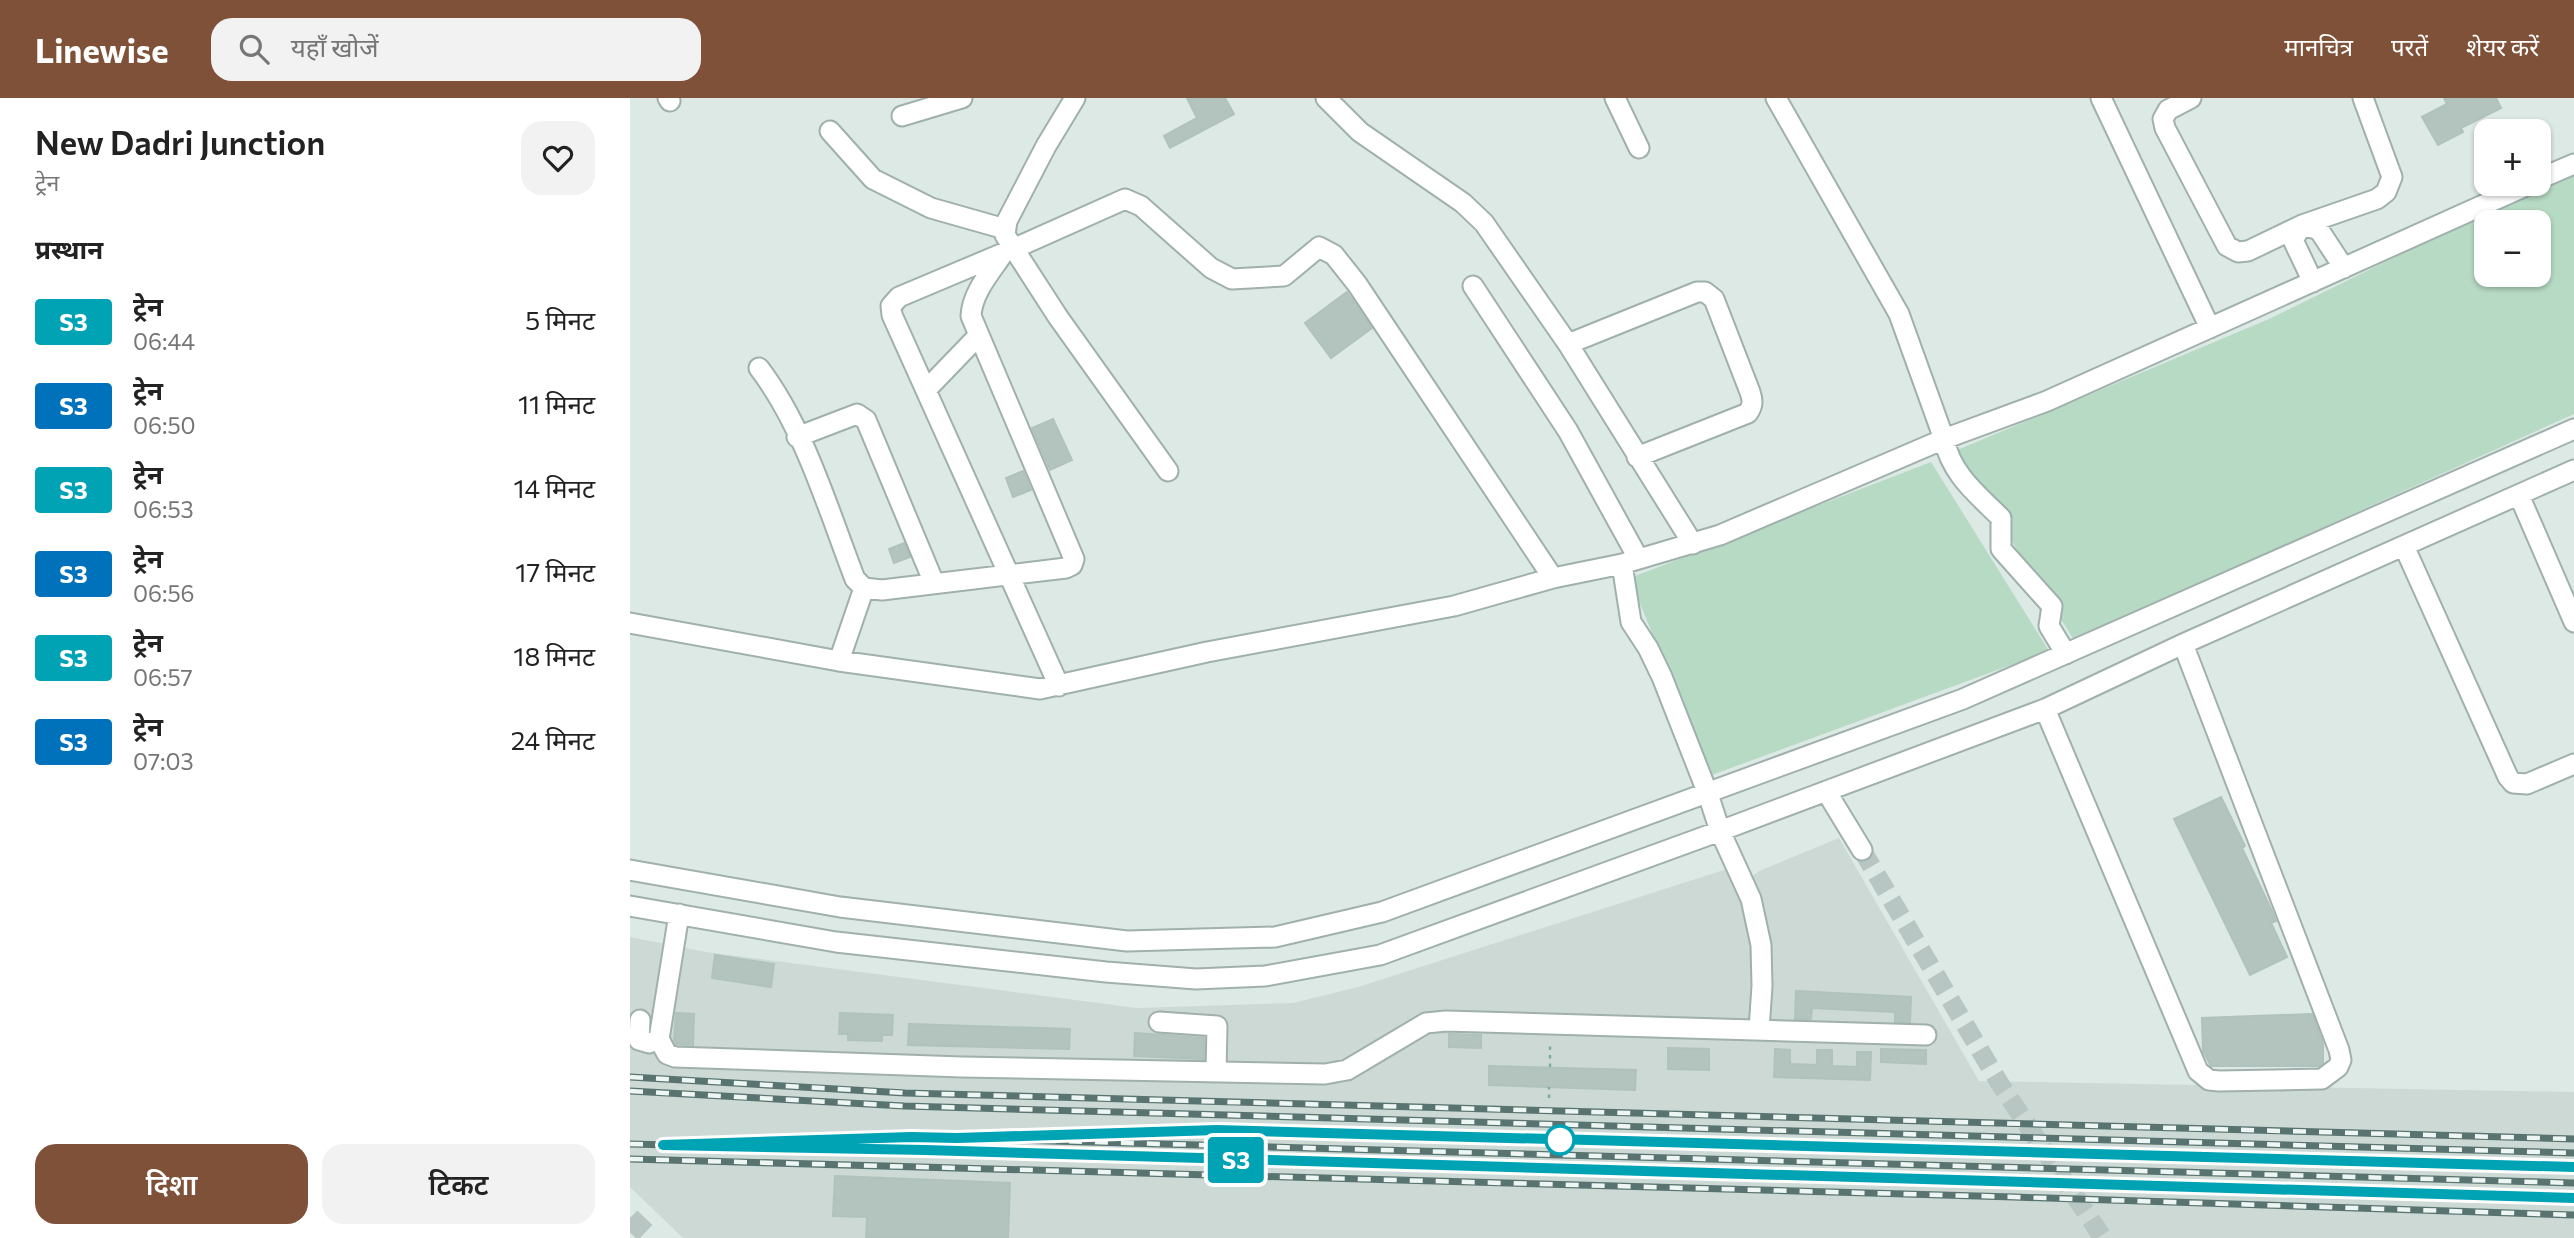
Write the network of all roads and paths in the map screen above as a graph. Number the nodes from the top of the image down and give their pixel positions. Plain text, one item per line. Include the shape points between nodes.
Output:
1 (962, 98) edge
2 (1075, 98) edge
3 (1326, 98) edge
4 (1615, 98) edge
5 (1776, 98) edge
6 (2102, 98) edge
7 (2192, 98) edge
8 (2363, 98) edge
9 (902, 116) dead end
10 (830, 131) dead end
11 (1639, 148) dead end
12 (2574, 164) edge
13 (2551, 174) edge
14 (2503, 196) edge
15 (2302, 225) junction
16 (1005, 229) junction
17 (1008, 252) junction
18 (2344, 268) junction
19 (2313, 282) junction
20 (1473, 286) dead end
21 (2210, 328) junction
22 (979, 335) junction
23 (1568, 344) junction
24 (759, 368) dead end
25 (927, 389) junction
26 (2574, 429) edge
27 (797, 437) junction
28 (1944, 439) junction
29 (1637, 457) junction
30 (2574, 470) edge
31 (1168, 471) dead end
32 (2519, 495) junction
33 (1693, 544) junction
34 (2404, 546) junction
35 (1630, 561) junction
36 (1009, 574) junction
37 (1553, 578) junction
38 (934, 583) junction
39 (864, 588) junction
40 (2574, 622) edge
41 (630, 623) edge
42 (2183, 644) junction
43 (2066, 654) junction
44 (839, 661) junction
45 (1059, 687) junction
46 (2045, 709) junction
47 (2574, 764) edge
48 (1826, 791) junction
49 (1708, 794) junction
50 (1720, 831) junction
51 (1862, 850) tunnel mouth
52 (630, 870) edge
53 (630, 906) edge
54 (679, 915) junction
55 (640, 1020) dead end
56 (1159, 1022) dead end
57 (1551, 1025) junction
58 (1759, 1030) junction
59 (1926, 1035) dead end
60 (659, 1039) junction
61 (1549, 1067) dead end
62 (1216, 1072) junction
63 (1549, 1087) dead end
64 (1549, 1098) dead end

1 - 9 street
2 - 16 street
3 - 23 street via 1360,132 1484,223
4 - 11 street
5 - 28 street via 1899,314
6 - 21 street
7 - 15 street via 2168,110 2165,128 2227,246 2248,251
8 - 15 street via 2391,184 2377,199
10 - 16 street via 873,179 931,208
12 - 13 street
14 - 18 street
15 - 18 street via 2319,230
15 - 19 street via 2293,240
16 - 17 street
17 - 22 street via 973,302 971,317
17 - 25 street via 891,306
17 - 31 street
17 - 37 street via 1125,199 1141,206 1211,268 1232,279 1284,276 1312,251 1326,249 1379,316
18 - 19 street
19 - 21 street
20 - 35 street via 1568,431
21 - 28 street via 2047,401
22 - 25 street
22 - 36 street via 1074,559 1066,568
23 - 29 street
23 - 29 street via 1697,292 1714,299 1752,408
24 - 27 street via 781,400
25 - 36 street
26 - 43 street
27 - 38 street via 857,414 866,420
27 - 39 street via 855,579
28 - 33 street
28 - 43 street via 1947,457 1960,477 2001,517 2001,549 2052,606 2049,626
29 - 33 street
30 - 32 street
32 - 34 street
32 - 40 street
33 - 35 street
34 - 42 street
34 - 47 street via 2508,776 2514,783 2527,784
35 - 37 street
35 - 49 street via 1631,622 1662,677
36 - 38 street
36 - 45 street
37 - 45 street via 1454,606 1207,652
38 - 39 street
39 - 44 street
41 - 44 street
42 - 46 street
42 - 46 street via 2339,1050 2338,1067 2322,1079 2219,1081 2198,1071
43 - 49 street via 1963,699
44 - 45 street via 1024,689
46 - 48 street
48 - 50 street
48 - 51 street
49 - 50 street
49 - 52 street via 1382,912 1275,937 1127,941 840,907
50 - 54 street via 1380,955 1265,976 1196,979 1106,972 836,942
50 - 58 street via 1751,899 1761,945
53 - 54 street
54 - 60 street
55 - 60 street via 639,1041
56 - 62 street via 1217,1026
57 - 58 street
57 - 61 path
57 - 62 street via 1426,1023 1347,1070 1325,1074
58 - 59 street
60 - 62 street via 667,1054 676,1058
63 - 64 path

